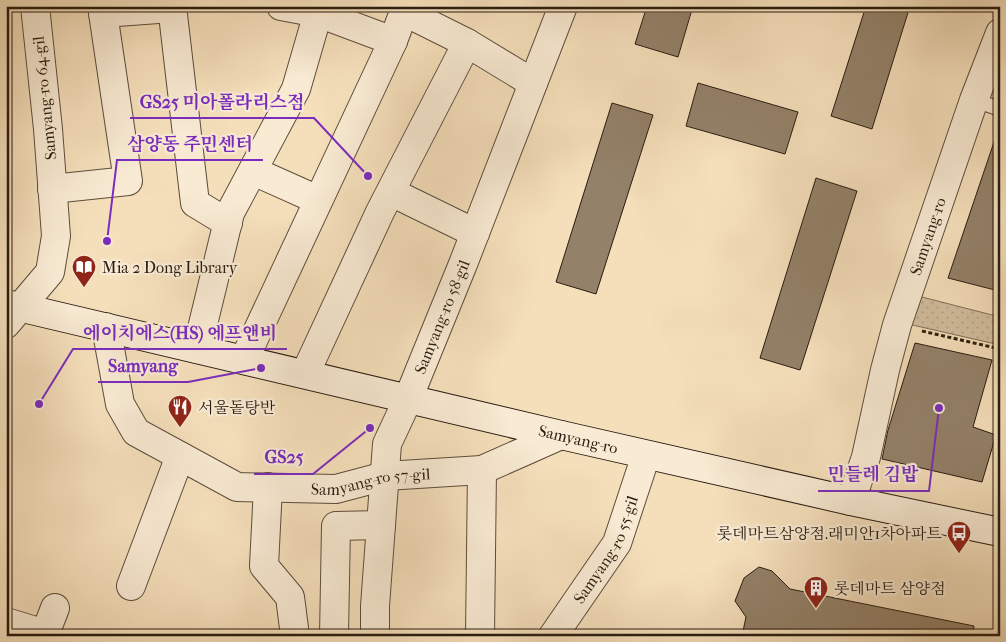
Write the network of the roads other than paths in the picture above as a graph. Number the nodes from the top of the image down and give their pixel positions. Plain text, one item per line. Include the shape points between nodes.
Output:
1 (35, 6) edge
2 (171, 6) edge
3 (280, 6) edge
4 (563, 6) edge
5 (107, 9) edge
6 (406, 9) edge
7 (318, 13) junction
8 (1000, 33) edge
9 (393, 41) junction
10 (466, 43) junction
11 (533, 83) junction
12 (974, 100) junction
13 (1000, 109) edge
14 (253, 171) junction
15 (52, 189) junction
16 (391, 192) junction
17 (318, 200) junction
18 (228, 224) junction
19 (475, 233) junction
20 (11, 311) edge
21 (106, 327) junction
22 (197, 349) junction
23 (244, 360) junction
24 (304, 374) junction
25 (408, 399) junction
26 (560, 435) junction
27 (646, 455) junction
28 (180, 456) junction
29 (482, 470) junction
30 (385, 476) junction
31 (268, 487) junction
32 (851, 501) junction
33 (382, 525) junction
34 (1000, 532) edge
35 (132, 586) dead end
36 (55, 608) dead end
37 (6, 622) edge
38 (289, 635) edge
39 (334, 636) edge
40 (375, 636) edge
41 (480, 636) edge
42 (553, 636) edge

1 - 15 street, Samyang-ro 64-gil
2 - 5 street
2 - 18 street via 195,204
3 - 7 street
4 - 11 street, Samyang-ro 58-gil
5 - 15 street via 128,181
6 - 9 street
6 - 10 street
7 - 9 street
7 - 14 street via 296,89
8 - 12 street, Samyang-ro
9 - 17 street
10 - 11 street
10 - 16 street
11 - 19 street, Samyang-ro 58-gil
12 - 13 lane
12 - 32 street, Samyang-ro via 897,325 866,457
14 - 17 street
14 - 18 street via 230,213
15 - 20 street, Samyang-ro 64-gil via 56,236 50,272
16 - 19 street
16 - 24 street
17 - 23 street
18 - 22 street
19 - 25 street, Samyang-ro 58-gil
20 - 21 street, Samyang-ro
21 - 22 street, Samyang-ro
21 - 28 street, Samyang-ro 57-gil via 120,404 136,432
22 - 23 street, Samyang-ro
23 - 24 street, Samyang-ro
24 - 25 street, Samyang-ro
25 - 26 street, Samyang-ro
25 - 30 street, Samyang-ro 58-gil via 387,444
26 - 27 street, Samyang-ro
26 - 29 street, Samyang-ro 57-gil
27 - 32 street, Samyang-ro
27 - 42 street, Samyang-ro 55-gil via 617,543
28 - 31 street, Samyang-ro 57-gil via 237,487
28 - 35 street
29 - 30 street, Samyang-ro 57-gil
29 - 41 street
30 - 31 street, Samyang-ro 57-gil via 336,489
30 - 33 street, Samyang-ro 58-gil
31 - 38 street via 264,566 290,597
32 - 34 street, Samyang-ro
33 - 39 street via 336,526
33 - 40 street, Samyang-ro 58-gil
36 - 37 street via 45,634

